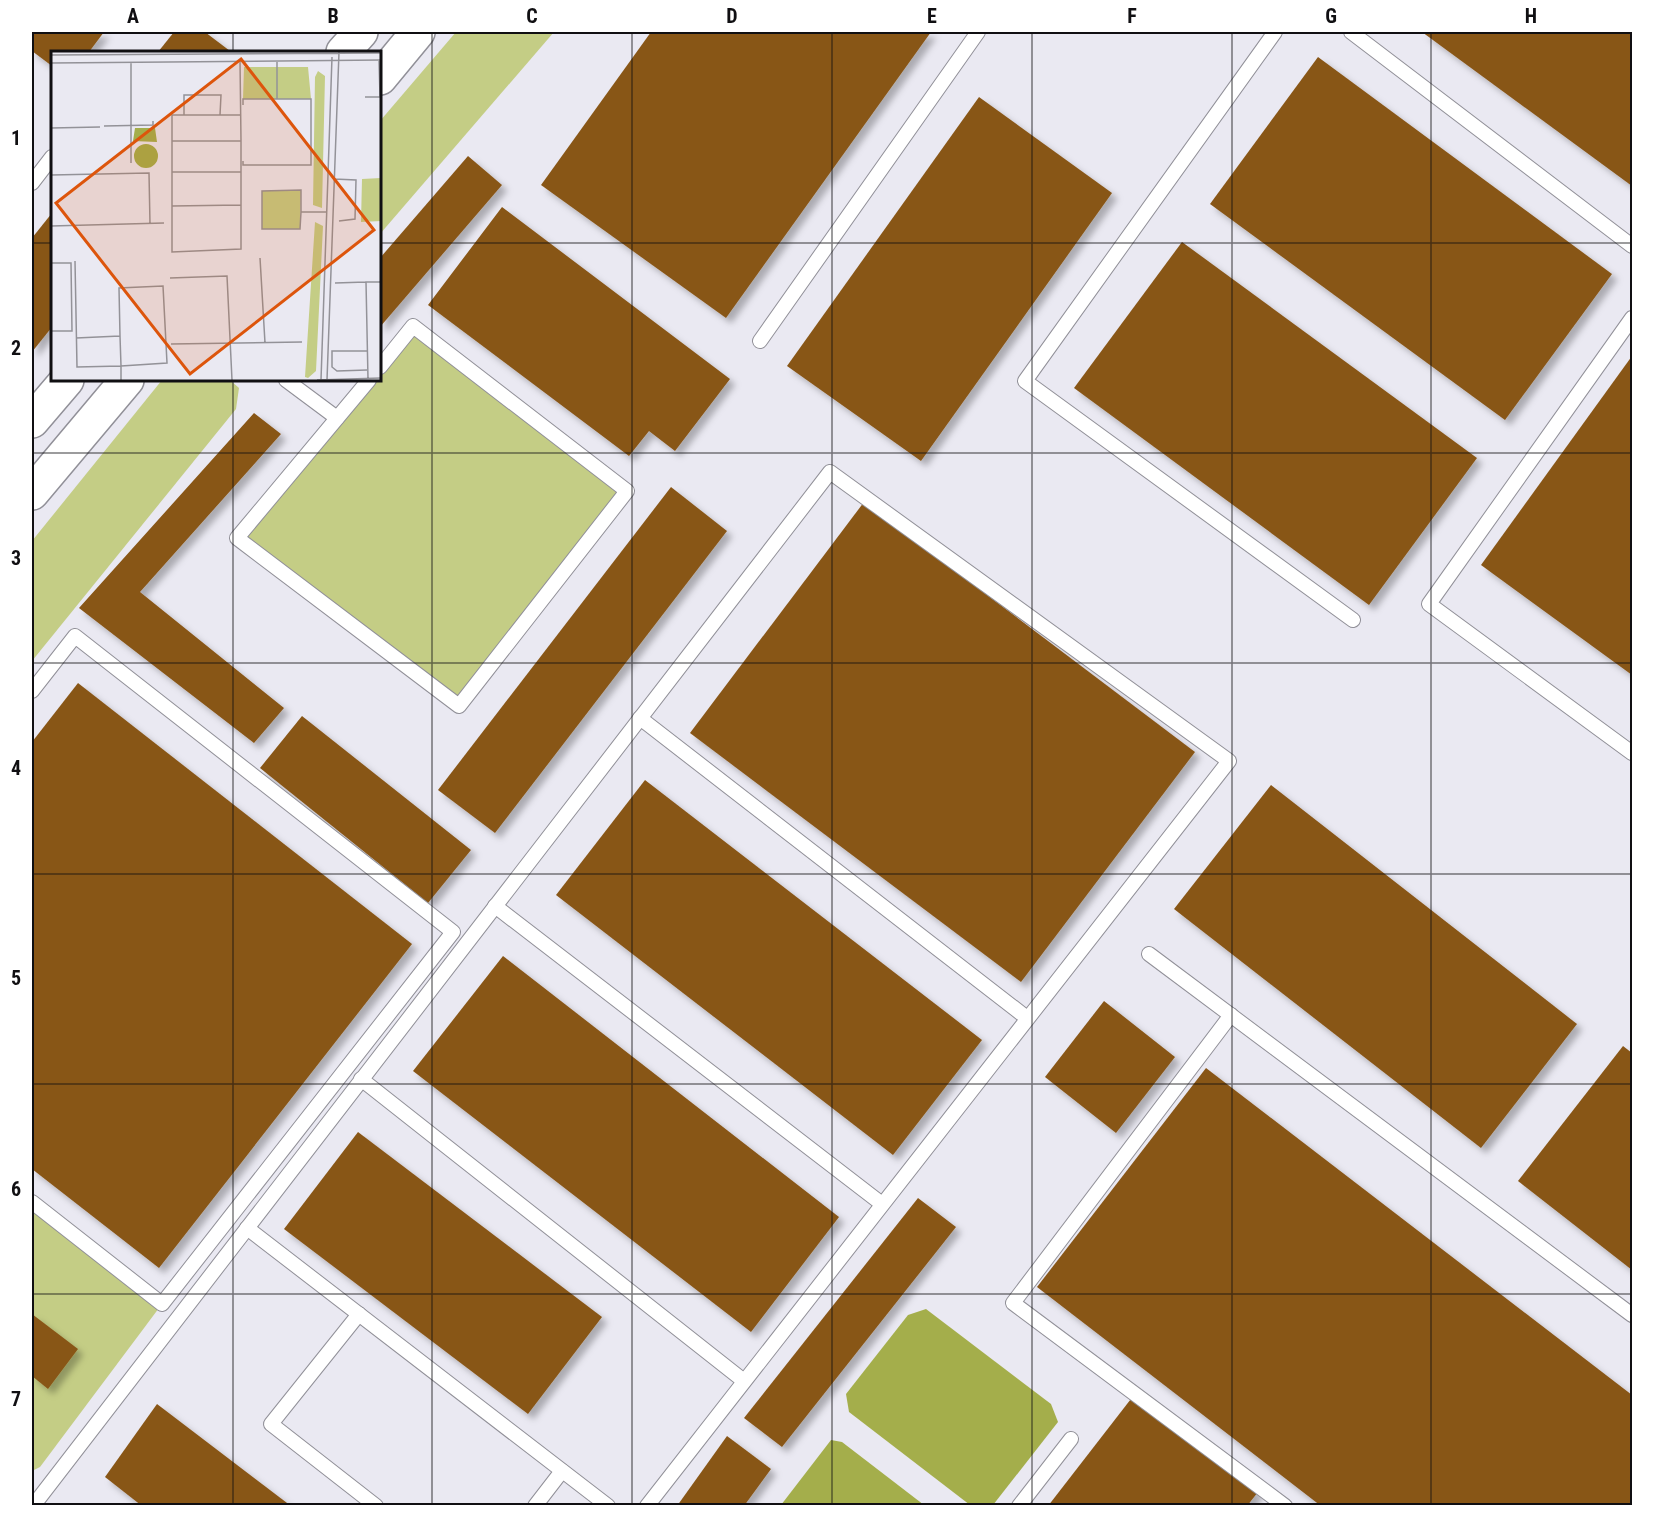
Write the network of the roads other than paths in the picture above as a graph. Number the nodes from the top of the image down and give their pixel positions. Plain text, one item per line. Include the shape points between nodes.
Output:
1 (361, 32) edge
2 (418, 32) edge
3 (978, 32) edge
4 (1275, 32) edge
5 (1352, 32) edge
6 (344, 51) edge
7 (381, 77) edge
8 (51, 158) edge
9 (32, 183) edge
10 (1632, 246) edge
11 (1632, 318) edge
12 (760, 341) dead end
13 (381, 366) edge
14 (66, 381) edge
15 (126, 381) edge
16 (287, 381) edge
17 (368, 381) edge
18 (337, 418) junction
19 (32, 421) edge
20 (32, 493) edge
21 (1353, 620) dead end
22 (32, 691) edge
23 (640, 718) junction
24 (1632, 753) edge
25 (495, 906) junction
26 (1149, 954) dead end
27 (1231, 1015) junction
28 (1028, 1018) junction
29 (362, 1079) junction
30 (32, 1202) edge
31 (882, 1204) junction
32 (247, 1228) junction
33 (359, 1314) junction
34 (1632, 1315) edge
35 (744, 1381) junction
36 (1071, 1439) dead end
37 (562, 1471) junction
38 (33, 1506) edge
39 (376, 1506) edge
40 (535, 1506) edge
41 (608, 1506) edge
42 (647, 1506) edge
43 (1019, 1506) edge
44 (1286, 1506) edge

1 - 6 street
2 - 7 street
3 - 12 lane
4 - 21 lane via 1025,381
5 - 10 lane
8 - 9 lane
11 - 24 lane via 1429,604
13 - 18 lane via 413,326 627,491 459,706 237,538
14 - 19 street
15 - 20 street
16 - 18 lane
17 - 18 lane
22 - 30 lane via 75,636 453,932 162,1305
23 - 25 lane
23 - 28 lane
23 - 28 lane via 830,472 1229,761
25 - 29 lane
25 - 31 lane
26 - 27 lane
27 - 34 lane
27 - 44 lane via 1013,1303
28 - 31 lane
29 - 32 lane
29 - 35 lane
31 - 35 lane
32 - 33 lane
32 - 38 lane
33 - 37 lane
33 - 39 lane via 271,1424
35 - 42 lane
36 - 43 lane
37 - 40 lane
37 - 41 lane

